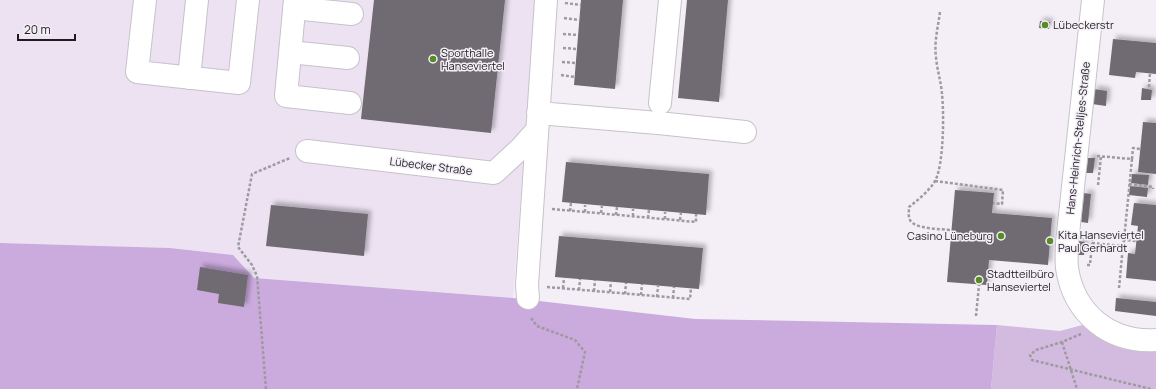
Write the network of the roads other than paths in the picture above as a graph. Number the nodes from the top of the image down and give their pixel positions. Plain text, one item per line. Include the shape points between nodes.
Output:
1 (145, 0) edge
2 (197, 0) edge
3 (248, 0) edge
4 (546, 0) edge
5 (670, 0) edge
6 (1093, 0) edge
7 (295, 4) edge
8 (352, 14) dead end
9 (290, 52) junction
10 (348, 58) dead end
11 (188, 78) junction
12 (350, 103) dead end
13 (660, 103) dead end
14 (538, 121) junction
15 (745, 132) dead end
16 (307, 151) road end
17 (528, 292) road end
18 (1156, 340) edge

1 - 11 street via 137,72
2 - 11 street
3 - 11 street via 239,83
4 - 14 street
5 - 13 street
6 - 18 street, Hans-Heinrich-Stelljes-Straße via 1066,263 1074,293 1087,313 1099,325 1119,336 1142,341
7 - 8 street
7 - 9 street
9 - 10 street
9 - 12 street via 286,96
14 - 15 street via 658,123
14 - 16 street, Lübecker Straße via 521,148 494,173
14 - 17 street

